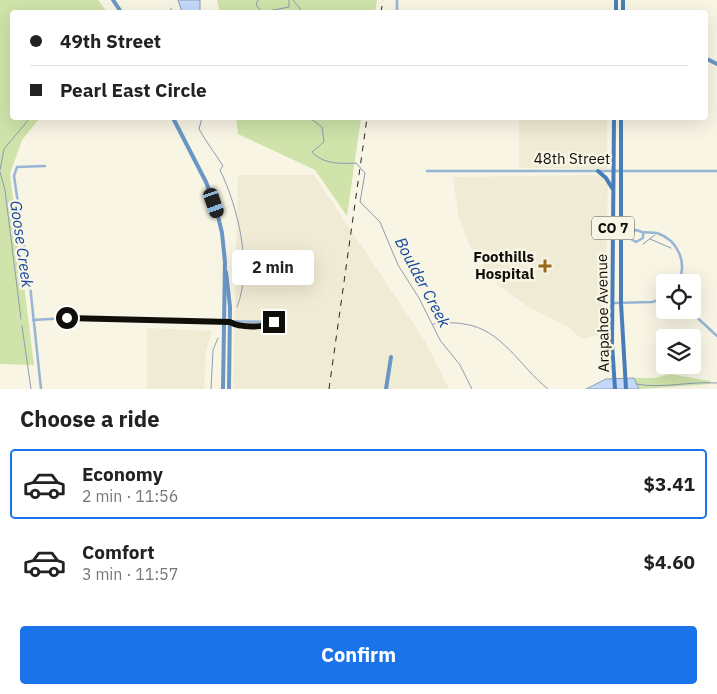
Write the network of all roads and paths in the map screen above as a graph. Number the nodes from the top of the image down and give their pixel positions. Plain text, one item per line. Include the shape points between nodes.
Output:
1 (174, 120) edge
2 (614, 120) edge
3 (621, 120) edge
4 (45, 166) dead end
5 (613, 170) junction
6 (427, 171) dead end
7 (598, 171) junction
8 (620, 171) junction
9 (717, 171) edge
10 (613, 190) junction
11 (643, 233) junction
12 (225, 262) junction
13 (681, 274) edge
14 (656, 301) edge
15 (614, 303) junction
16 (621, 303) junction
17 (699, 319) edge
18 (33, 320) junction
19 (224, 322) junction
20 (230, 322) junction
21 (717, 336) edge
22 (391, 357) dead end
23 (41, 389) edge
24 (223, 389) edge
25 (229, 389) edge
26 (386, 389) edge
27 (615, 389) edge
28 (626, 389) edge

1 - 12 main road via 214,203
2 - 5 main road, Arapahoe Avenue / CO 7
3 - 8 main road, Arapahoe Avenue / CO 7
4 - 18 street via 17,167 14,176
5 - 7 street, 48th Street
5 - 8 street, 48th Street
5 - 10 main road, Arapahoe Avenue / CO 7
6 - 7 street, 48th Street
7 - 10 main road
8 - 9 street, 48th Street
8 - 16 main road, Arapahoe Avenue / CO 7
10 - 15 main road, Arapahoe Avenue / CO 7
11 - 11 street via 634,230 630,234 634,242 640,242
11 - 13 street via 657,233 673,244 682,259
12 - 19 main road
12 - 20 main road
14 - 16 street
15 - 16 street
15 - 27 main road, Arapahoe Avenue / CO 7
16 - 28 main road, Arapahoe Avenue / CO 7
17 - 21 street
18 - 19 street
18 - 23 street
19 - 20 street
19 - 24 main road
20 - 20 street via 234,325 274,322 234,320
20 - 25 main road
22 - 26 main road

